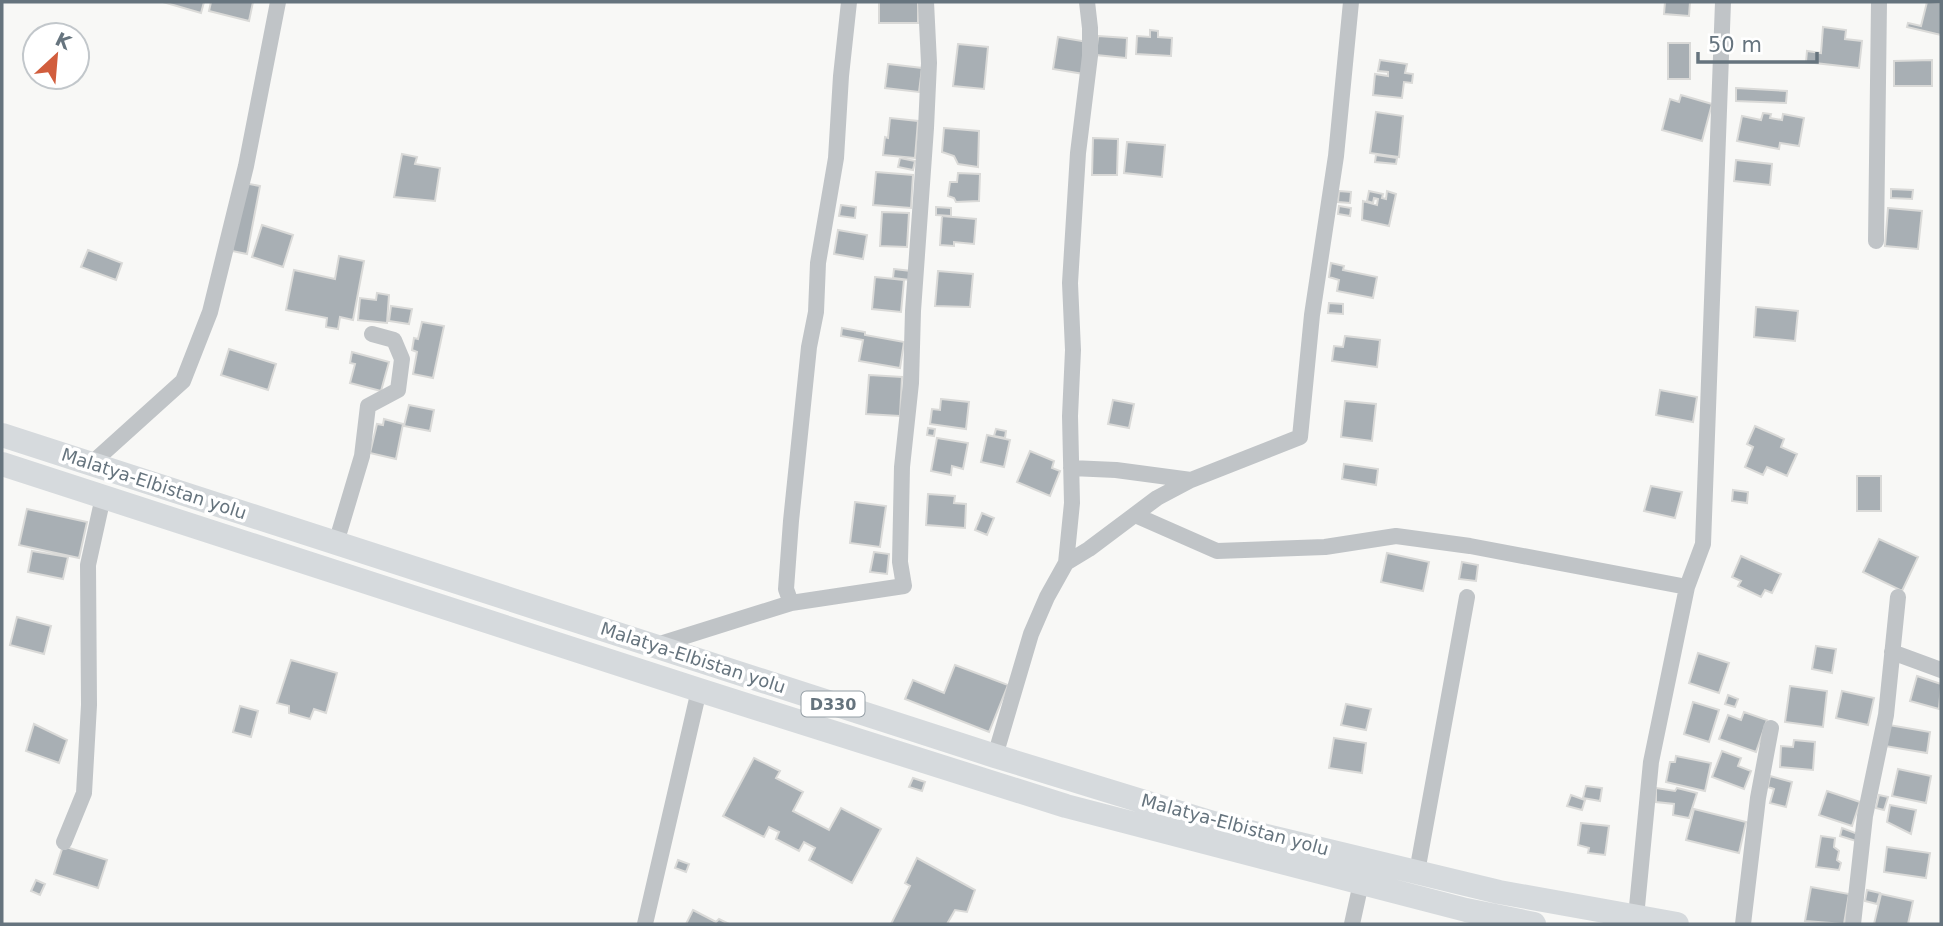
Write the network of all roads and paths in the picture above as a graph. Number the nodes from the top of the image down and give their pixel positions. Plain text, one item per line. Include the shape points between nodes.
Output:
1 (278, 2) edge
2 (849, 2) edge
3 (926, 2) edge
4 (1087, 2) edge
5 (1351, 2) edge
6 (1723, 2) edge
7 (1879, 2) edge
8 (1876, 241) dead end
9 (373, 334) dead end
10 (2, 435) edge
11 (2, 464) edge
12 (91, 464) junction
13 (1071, 468) junction
14 (1191, 480) junction
15 (103, 497) junction
16 (1135, 515) junction
17 (336, 543) junction
18 (1066, 563) junction
19 (1687, 587) junction
20 (1467, 597) dead end
21 (1898, 597) dead end
22 (791, 603) junction
23 (654, 646) junction
24 (1892, 652) junction
25 (1941, 670) edge
26 (699, 690) junction
27 (1770, 728) dead end
28 (995, 756) junction
29 (64, 842) dead end
30 (1417, 872) junction
31 (1361, 883) junction
32 (1636, 917) junction
33 (645, 924) edge
34 (1352, 924) edge
35 (1534, 924) edge
36 (1677, 924) edge
37 (1743, 924) edge
38 (1853, 924) edge

1 - 12 street via 246,166 210,312 183,381
2 - 22 street via 836,158 818,263 791,521 786,589
3 - 22 street via 927,115 902,467 904,586
4 - 13 street via 1090,56 1070,283
5 - 14 street via 1300,437
6 - 19 street via 1703,544
7 - 8 street
9 - 17 street via 394,340 402,359 398,390 368,406 362,456
10 - 12 main road, Malatya-Elbistan yolu / D330
11 - 15 main road, Malatya-Elbistan yolu / D330
12 - 17 main road, Malatya-Elbistan yolu / D330
13 - 14 street
13 - 18 street
14 - 16 street
15 - 26 main road, Malatya-Elbistan yolu / D330
15 - 29 street via 88,565 84,793
16 - 18 street
16 - 19 street via 1217,551 1325,547 1396,537 1470,546
17 - 23 main road, Malatya-Elbistan yolu / D330
18 - 28 street via 1031,634
19 - 32 street via 1651,762
20 - 30 street
21 - 24 street
22 - 23 street
23 - 28 main road, Malatya-Elbistan yolu / D330
24 - 25 street
24 - 38 street
26 - 31 main road, Malatya-Elbistan yolu / D330 via 1066,806
26 - 33 street
27 - 37 street
28 - 30 main road, Malatya-Elbistan yolu / D330 via 1213,823
30 - 32 main road, Malatya-Elbistan yolu / D330
31 - 34 street
31 - 35 main road, Malatya-Elbistan yolu / D330
32 - 36 main road, Malatya-Elbistan yolu / D330

